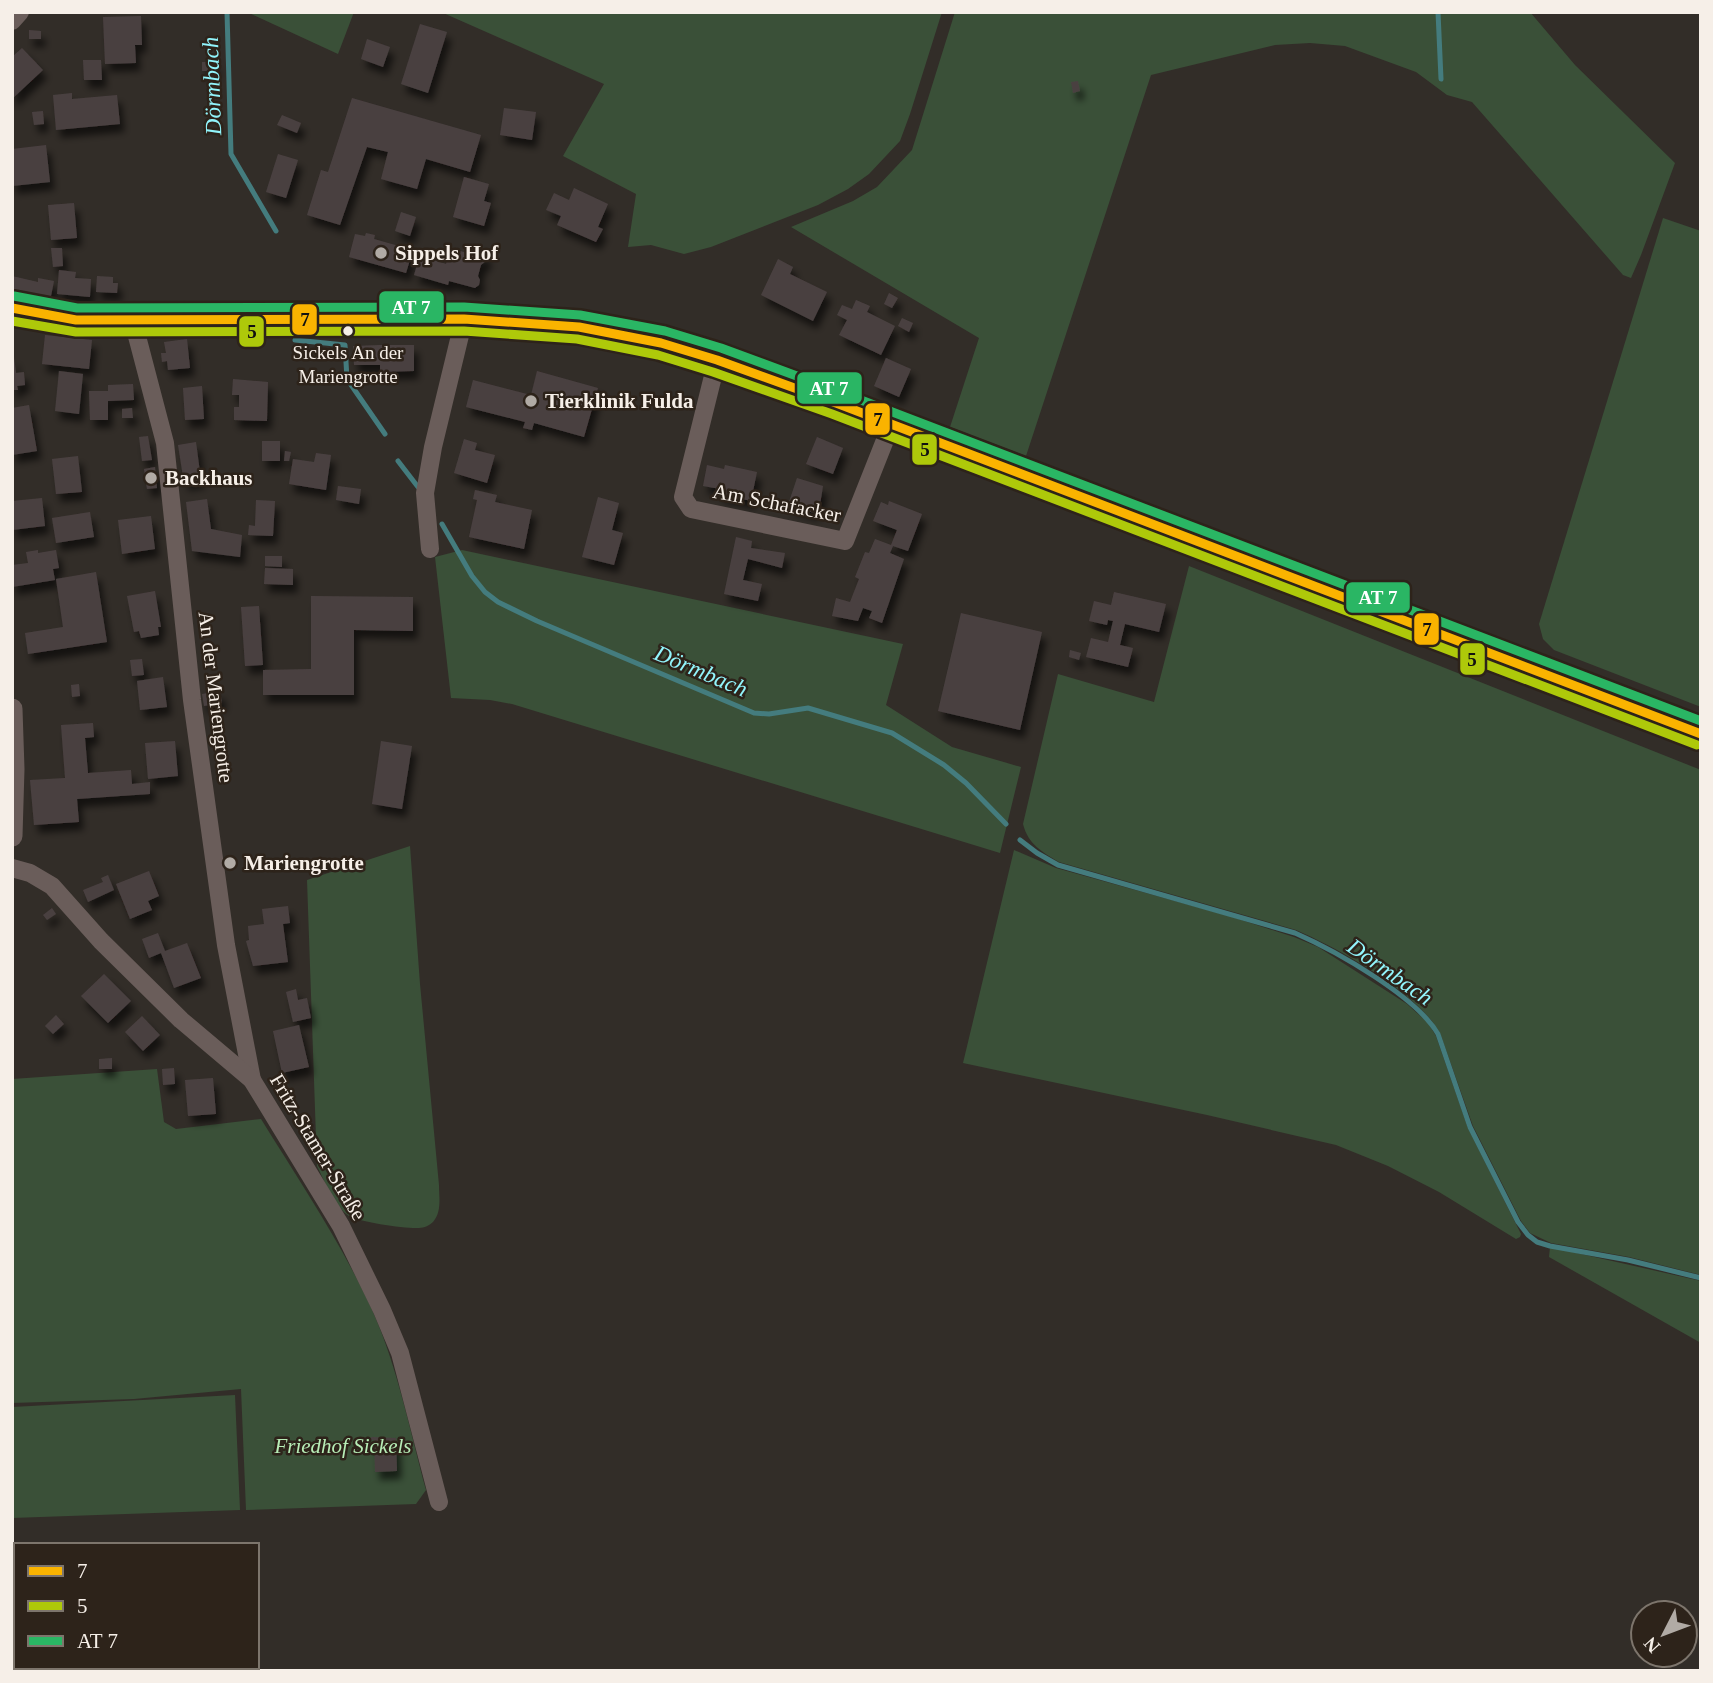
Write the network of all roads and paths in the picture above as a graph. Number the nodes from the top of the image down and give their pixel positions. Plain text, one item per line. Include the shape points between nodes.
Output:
1 (20, 12) edge
2 (12, 21) edge
3 (12, 308) edge
4 (464, 319) junction
5 (133, 321) junction
6 (717, 360) junction
7 (891, 425) junction
8 (430, 549) dead end
9 (12, 709) edge
10 (1701, 734) edge
11 (12, 836) edge
12 (12, 868) edge
13 (252, 1080) junction
14 (439, 1502) dead end

1 - 2 street
3 - 5 main road via 76,320
4 - 5 main road
4 - 6 main road via 579,327 661,343
4 - 8 street via 425,493
5 - 13 street, An der Mariengrotte via 164,443 192,700 226,945
6 - 7 main road
6 - 7 street, Am Schafacker via 683,497 691,509 845,541
7 - 10 main road
9 - 11 street
12 - 13 street, Fritz-Stamer-Straße via 52,886 181,1020
13 - 14 street, Fritz-Stamer-Straße via 341,1226 382,1310 400,1353

